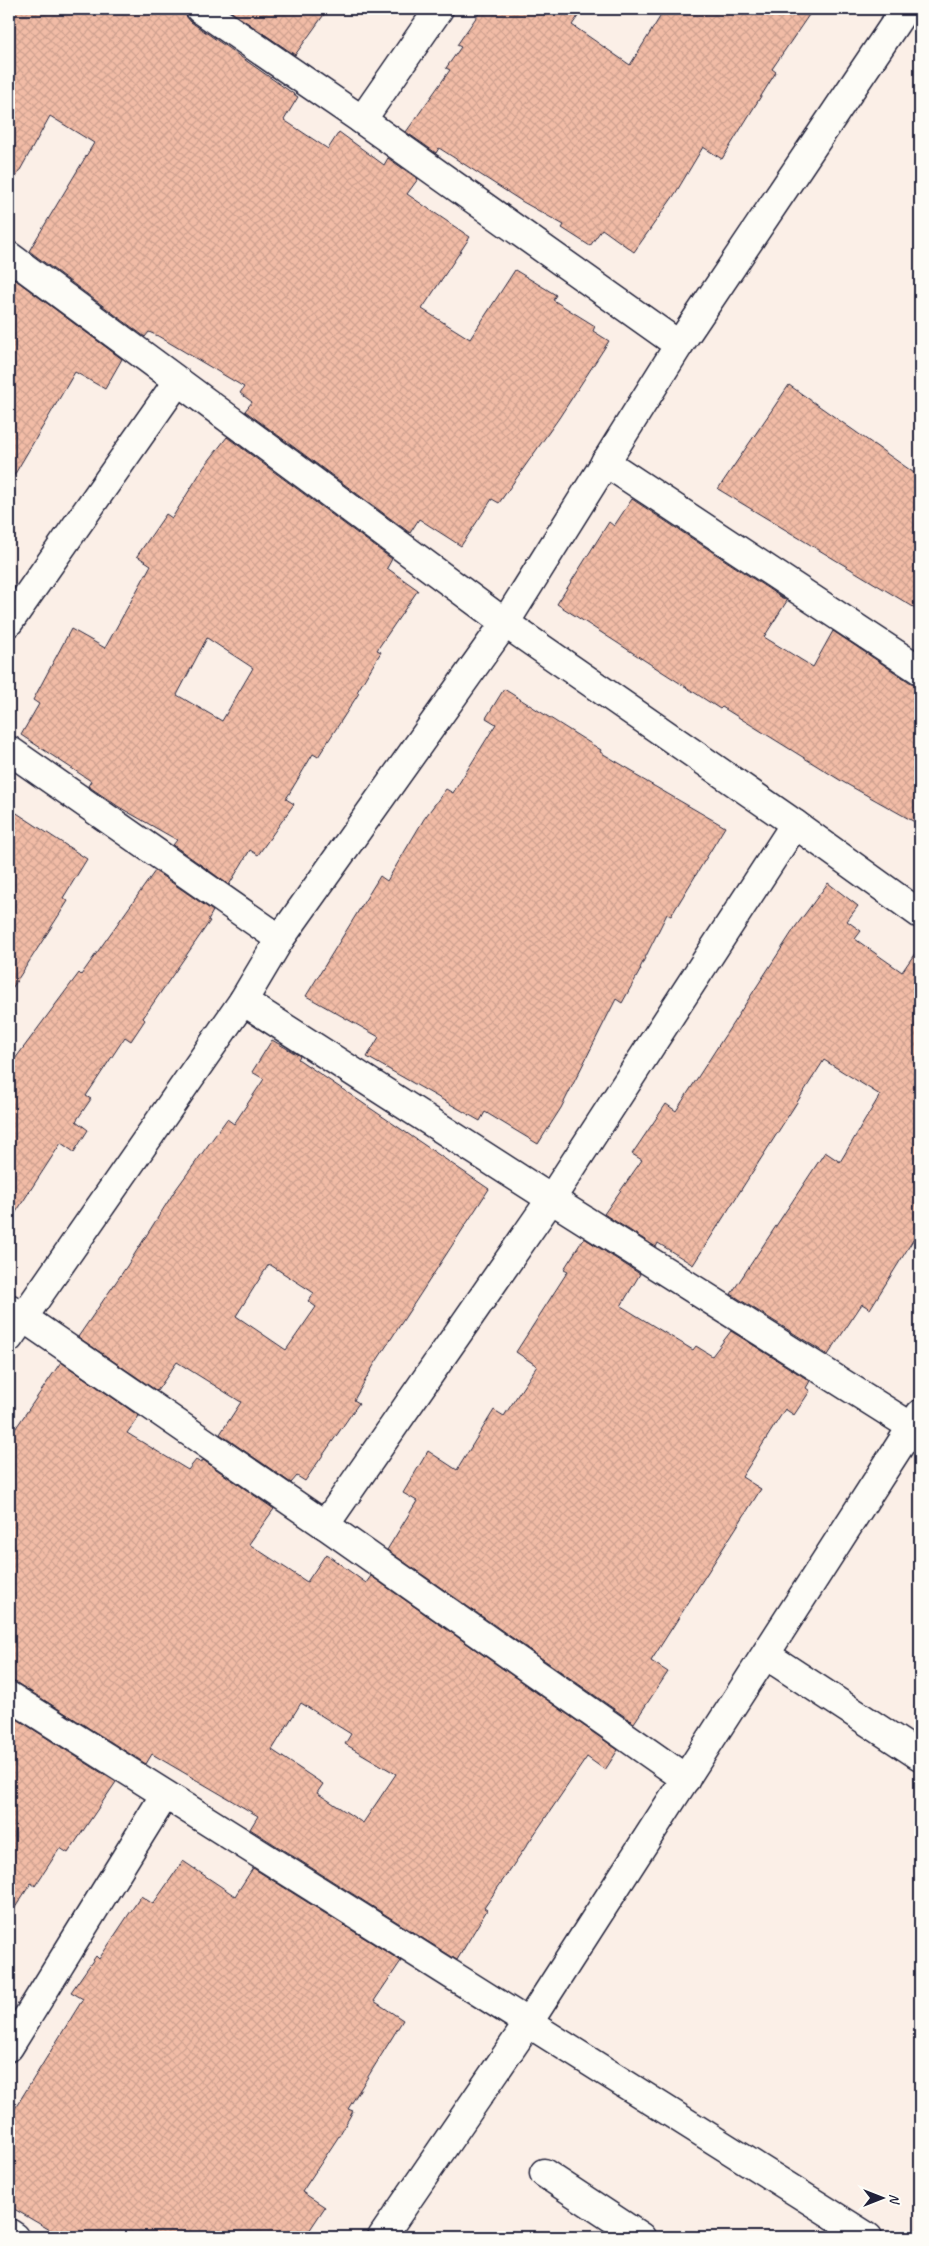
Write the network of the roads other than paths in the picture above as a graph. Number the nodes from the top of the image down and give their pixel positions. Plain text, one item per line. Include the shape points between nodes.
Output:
1 (200, 9) edge
2 (439, 9) edge
3 (905, 9) edge
4 (362, 120) junction
5 (9, 256) edge
6 (679, 345) junction
7 (177, 382) junction
8 (605, 462) junction
9 (9, 622) edge
10 (505, 623) junction
11 (920, 670) edge
12 (9, 750) edge
13 (795, 824) junction
14 (920, 914) edge
15 (280, 939) junction
16 (242, 1000) junction
17 (551, 1200) junction
18 (13, 1321) edge
19 (916, 1421) edge
20 (325, 1525) junction
21 (766, 1655) junction
22 (9, 1696) edge
23 (920, 1756) edge
24 (686, 1779) junction
25 (164, 1796) junction
26 (527, 2025) junction
27 (9, 2047) edge
28 (544, 2173) dead end
29 (9, 2233) edge
30 (15, 2237) edge
31 (382, 2237) edge
32 (641, 2237) edge
33 (868, 2237) edge

1 - 4 street
2 - 4 street
3 - 6 street
4 - 6 street
5 - 7 street
6 - 8 street
7 - 9 street
7 - 10 street
8 - 10 street
8 - 11 street
10 - 13 street
10 - 15 street
12 - 15 street
13 - 14 street
13 - 17 street
15 - 16 street
16 - 17 street
16 - 18 street
17 - 19 street
17 - 20 street
18 - 20 street
19 - 21 street
20 - 24 street
21 - 23 street
21 - 24 street
22 - 25 street
24 - 26 street
25 - 26 street
25 - 27 street
26 - 31 street
26 - 33 street
28 - 32 street
29 - 30 street

